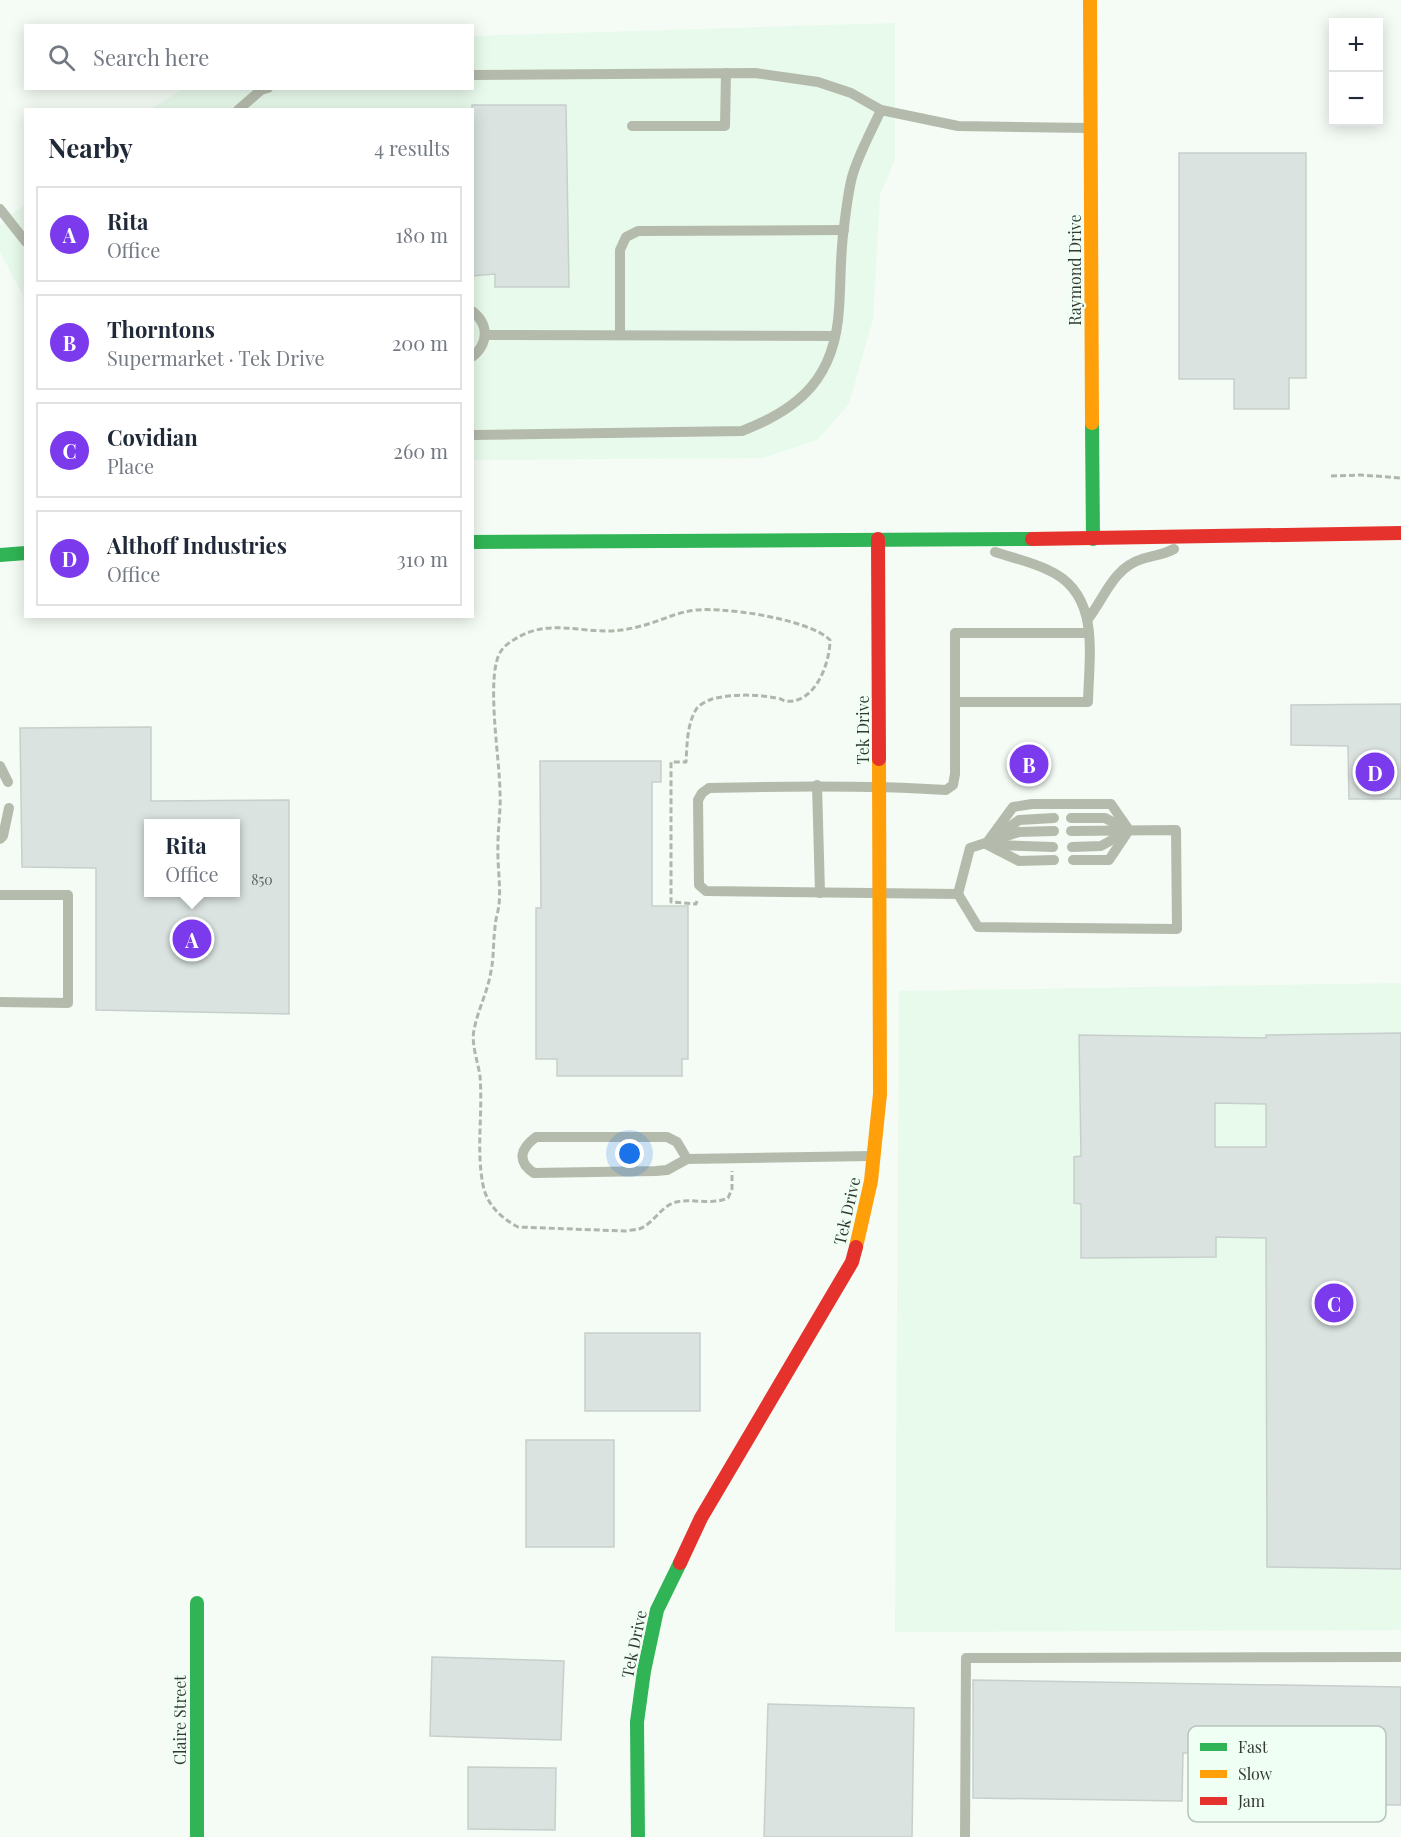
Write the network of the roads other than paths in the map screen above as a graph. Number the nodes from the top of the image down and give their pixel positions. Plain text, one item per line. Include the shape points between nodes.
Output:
1 (1090, 0) edge
2 (726, 73) junction
3 (474, 75) edge
4 (261, 90) edge
5 (240, 108) edge
6 (880, 110) junction
7 (632, 126) dead end
8 (1091, 128) junction
9 (0, 209) edge
10 (844, 230) junction
11 (24, 239) edge
12 (474, 313) edge
13 (486, 335) junction
14 (620, 335) junction
15 (835, 336) junction
16 (474, 355) edge
17 (474, 435) edge
18 (1401, 533) edge
19 (1192, 537) junction
20 (878, 539) junction
21 (968, 539) junction
22 (1093, 539) junction
23 (474, 542) edge
24 (24, 553) edge
25 (0, 555) edge
26 (1088, 619) junction
27 (1089, 633) junction
28 (956, 702) junction
29 (0, 766) edge
30 (8, 782) dead end
31 (818, 785) junction
32 (879, 786) junction
33 (9, 808) dead end
34 (1054, 818) dead end
35 (1071, 818) dead end
36 (1129, 830) junction
37 (1054, 831) dead end
38 (1071, 831) dead end
39 (0, 839) edge
40 (986, 844) junction
41 (1053, 847) dead end
42 (1072, 847) dead end
43 (1054, 860) dead end
44 (1073, 860) dead end
45 (820, 893) junction
46 (880, 893) junction
47 (958, 894) junction
48 (0, 895) edge
49 (0, 1002) edge
50 (874, 1156) junction
51 (687, 1159) junction
52 (197, 1603) dead end
53 (1401, 1657) edge
54 (197, 1837) edge
55 (638, 1837) edge
56 (965, 1837) edge

1 - 8 street, Raymond Drive
2 - 3 lane
2 - 6 lane via 818,82 850,93
2 - 7 lane via 725,126
4 - 5 lane
6 - 8 lane via 958,126
6 - 10 lane via 852,176
8 - 22 street, Raymond Drive
9 - 11 lane
10 - 14 lane via 638,231 626,237 620,250
10 - 15 lane
12 - 13 lane via 485,326
13 - 14 lane
13 - 16 lane
14 - 15 lane
15 - 17 lane via 833,351 818,379 796,403 768,421 742,431
18 - 19 street
19 - 22 street
19 - 26 lane via 1166,553 1140,559 1112,578
20 - 21 street
20 - 23 street
20 - 32 street, Tek Drive
21 - 22 street
21 - 26 lane via 1063,577 1084,603
24 - 25 street
26 - 27 lane
27 - 28 lane via 1088,702
27 - 28 lane via 956,633
28 - 32 lane via 953,784 946,790
29 - 30 lane
31 - 32 lane
31 - 45 lane
31 - 45 lane via 709,788 702,793 699,885 706,891
32 - 46 street, Tek Drive
33 - 39 lane
34 - 40 lane via 1019,820
35 - 36 lane via 1105,818
36 - 38 lane
36 - 40 lane via 1112,804 1032,804 1013,807
36 - 42 lane via 1101,846
36 - 44 lane via 1109,860
36 - 47 lane via 1176,830 1177,929 978,927
37 - 40 lane via 1019,832
40 - 41 lane
40 - 43 lane via 1019,861
40 - 47 lane via 970,848
45 - 46 lane
46 - 47 lane
46 - 50 street, Tek Drive via 880,1094
48 - 49 lane via 68,895 68,1003
50 - 51 lane
50 - 55 street, Tek Drive via 872,1181 852,1262 701,1518 657,1610 637,1722
51 - 51 lane via 667,1170 534,1173 522,1160 523,1150 536,1137 667,1137 677,1142
52 - 54 street, Claire Street
53 - 56 lane via 966,1658

